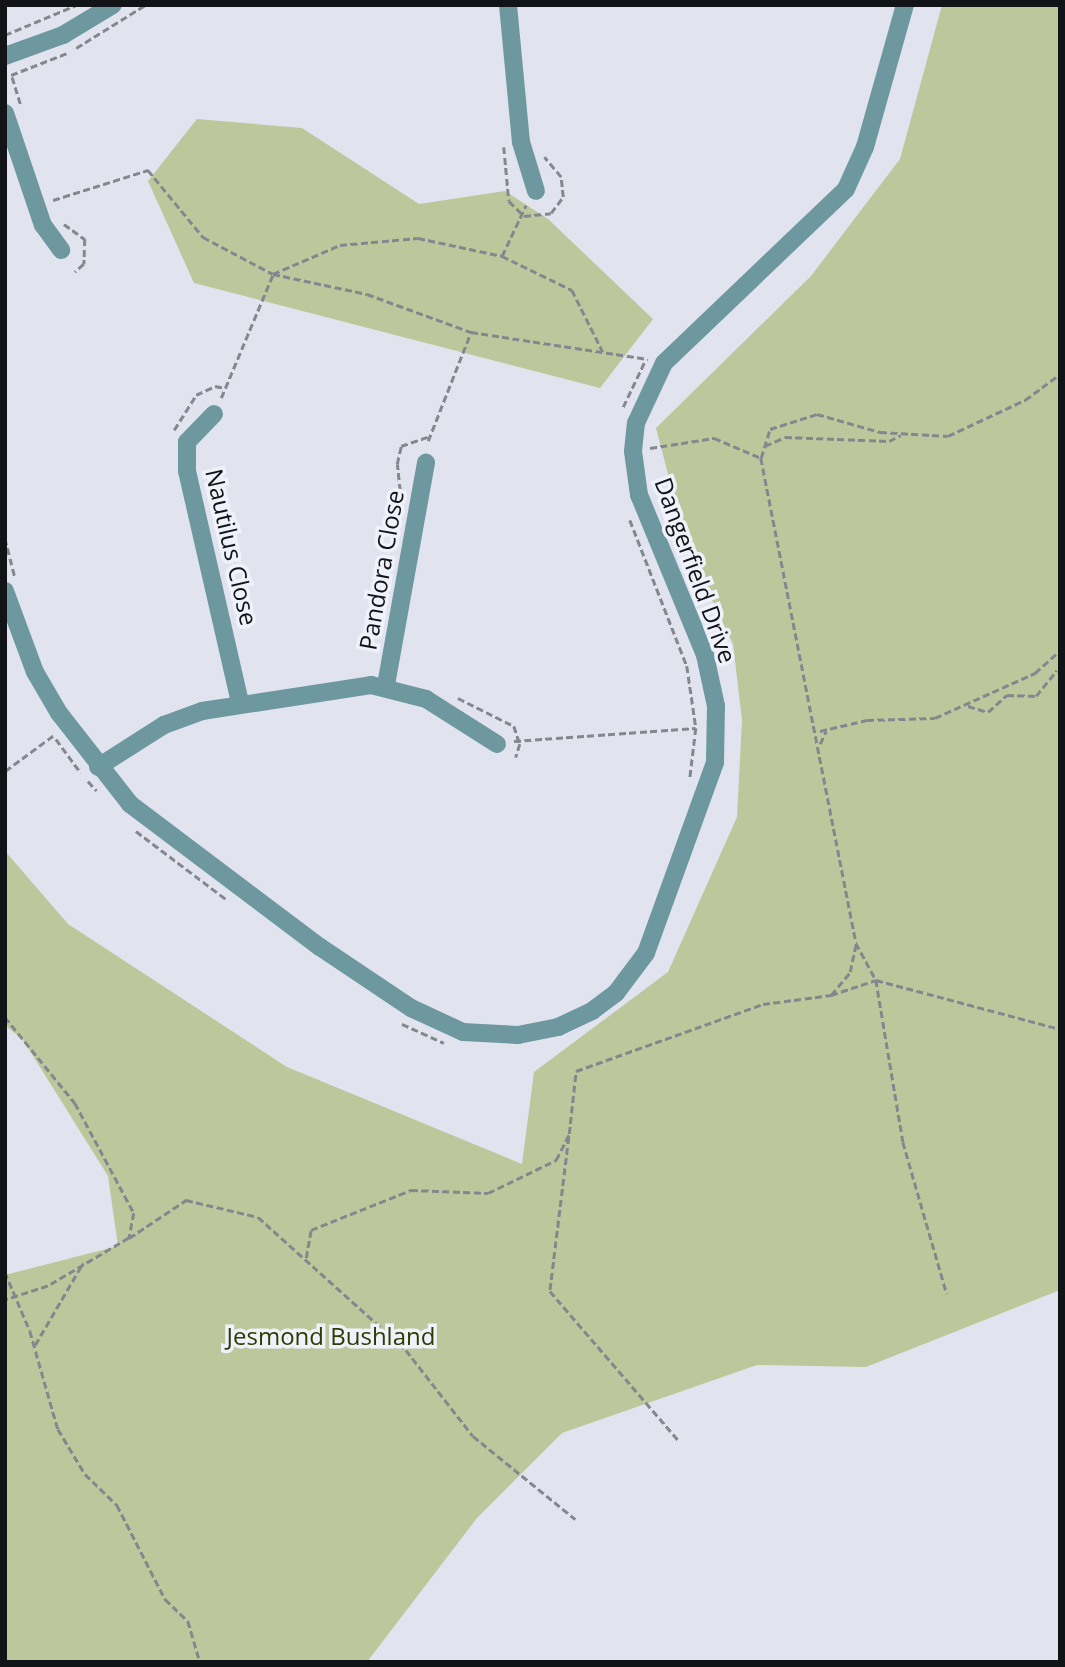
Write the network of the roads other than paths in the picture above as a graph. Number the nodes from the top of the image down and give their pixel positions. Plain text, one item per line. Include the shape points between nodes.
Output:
1 (113, 5) edge
2 (508, 5) edge
3 (905, 5) edge
4 (5, 56) edge
5 (14, 113) edge
6 (536, 191) road end
7 (61, 250) dead end
8 (214, 414) road end
9 (426, 463) dead end
10 (11, 586) edge
11 (386, 685) junction
12 (240, 702) junction
13 (497, 744) dead end
14 (98, 767) junction

1 - 4 street via 63,35
2 - 6 street via 521,142
3 - 14 street, Dangerfield Drive via 865,147 846,189 654,358 633,451 643,506 705,655 717,731 709,792 640,963 617,993 558,1027 519,1035 463,1032 411,1009 169,836
5 - 7 street
8 - 12 street, Nautilus Close via 187,442 187,471
9 - 11 street, Pandora Close
10 - 14 street, Dangerfield Drive via 35,672
11 - 12 street
11 - 13 street via 466,720
12 - 14 street via 164,725

